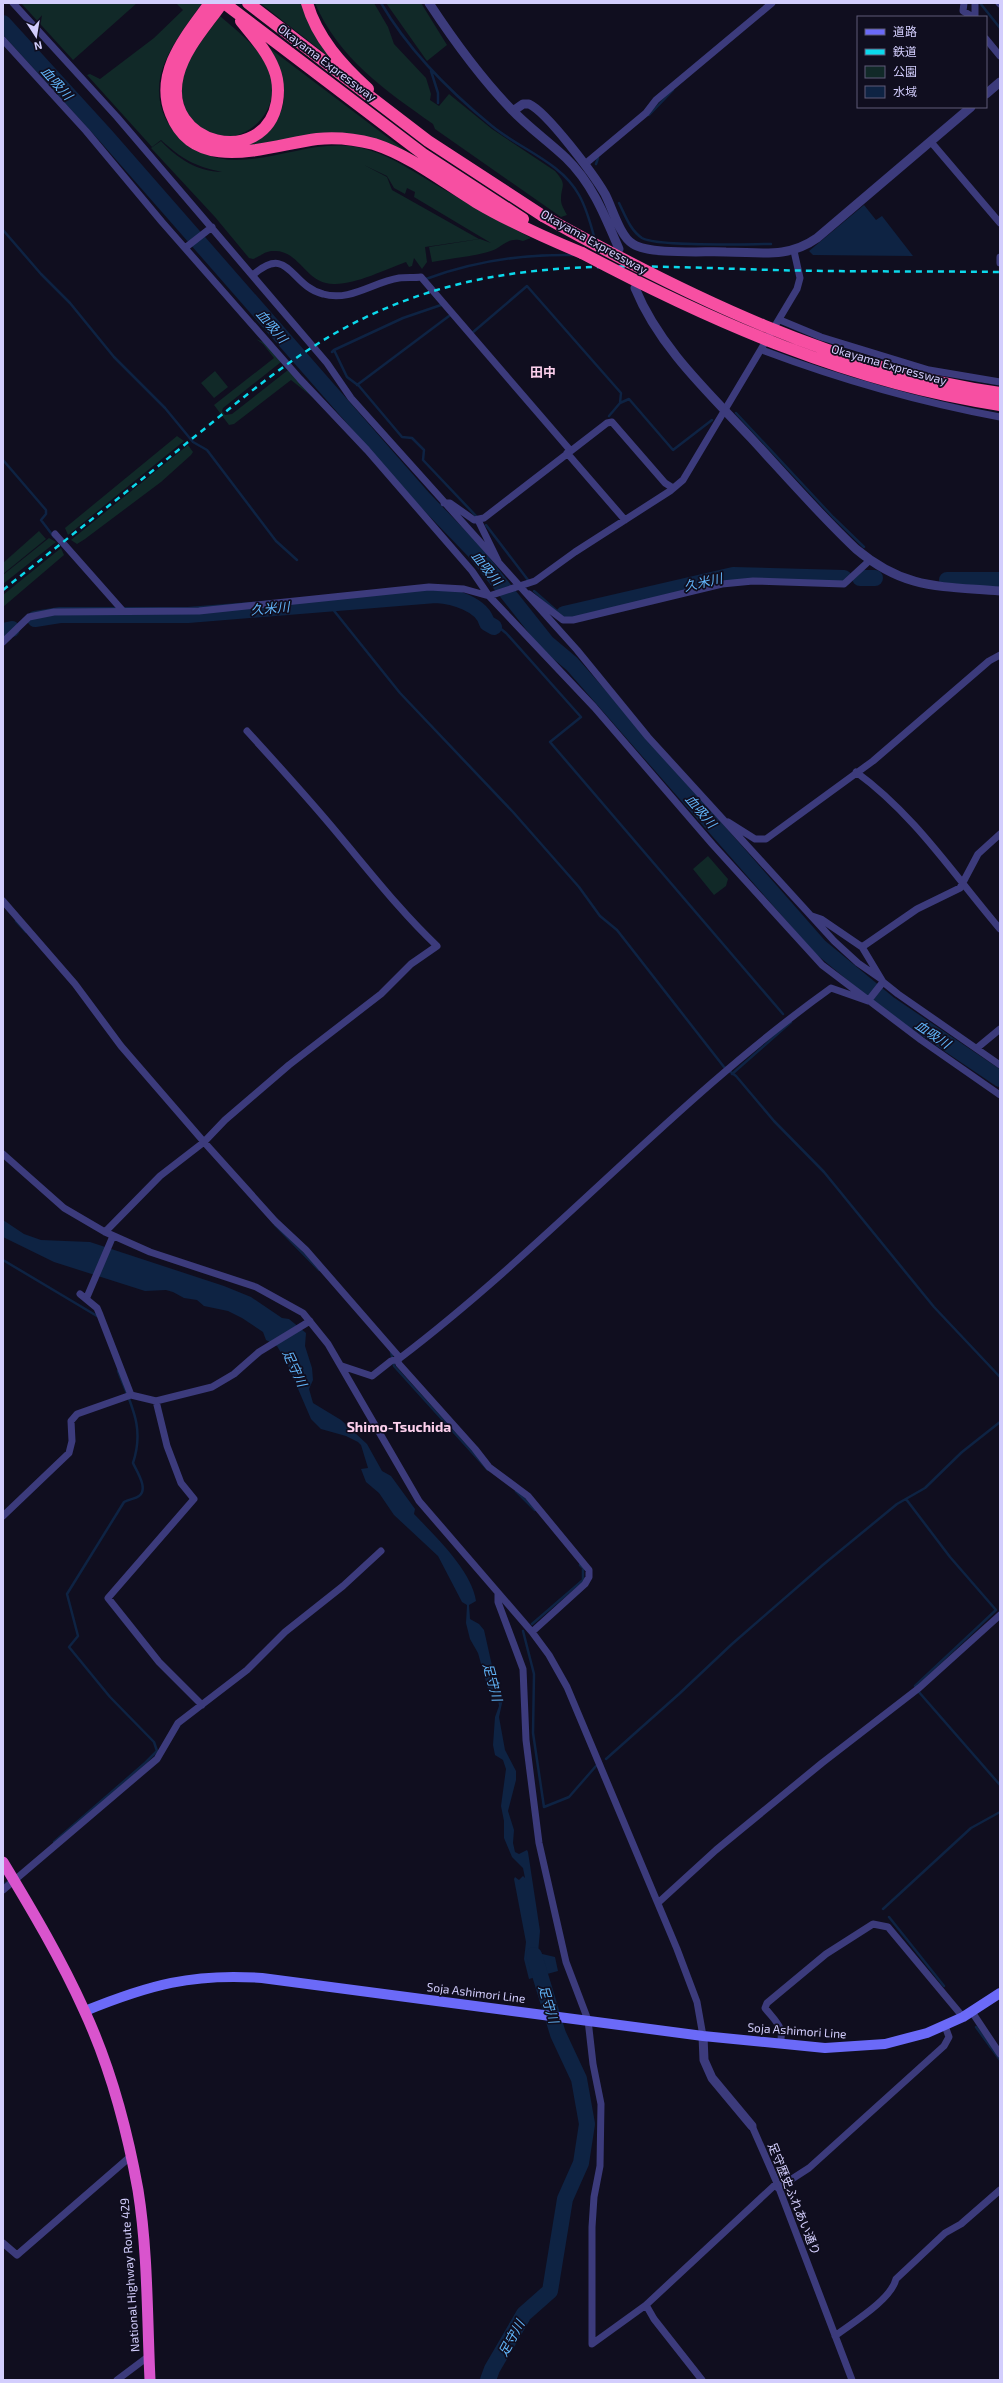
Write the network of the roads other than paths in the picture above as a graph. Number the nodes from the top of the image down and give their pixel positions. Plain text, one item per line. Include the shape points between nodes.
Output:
1 (13, 3) edge
2 (210, 3) edge
3 (248, 3) edge
4 (308, 3) edge
5 (429, 3) edge
6 (772, 3) edge
7 (964, 3) edge
8 (975, 3) edge
9 (226, 5) edge
10 (972, 16) edge
11 (974, 16) edge
12 (3, 40) edge
13 (987, 40) edge
14 (1000, 56) edge
15 (1000, 82) edge
16 (987, 93) edge
17 (970, 108) edge
18 (513, 111) junction
19 (428, 141) junction
20 (931, 142) junction
21 (585, 164) junction
22 (1000, 223) edge
23 (209, 228) junction
24 (531, 228) junction
25 (187, 246) junction
26 (619, 249) dead end
27 (794, 251) junction
28 (1000, 257) edge
29 (1000, 263) edge
30 (253, 275) junction
31 (634, 288) dead end
32 (780, 320) junction
33 (762, 350) junction
34 (1000, 382) edge
35 (1000, 392) edge
36 (1000, 406) edge
37 (725, 410) junction
38 (1000, 417) edge
39 (568, 452) junction
40 (673, 488) junction
41 (444, 504) junction
42 (478, 520) junction
43 (625, 520) junction
44 (55, 534) dead end
45 (869, 561) junction
46 (499, 565) junction
47 (516, 588) junction
48 (1000, 590) edge
49 (492, 595) junction
50 (122, 611) junction
51 (3, 642) edge
52 (1000, 655) edge
53 (247, 731) dead end
54 (856, 772) junction
55 (720, 817) junction
56 (1000, 834) edge
57 (963, 884) junction
58 (3, 901) edge
59 (810, 915) junction
60 (1000, 929) edge
61 (862, 947) junction
62 (882, 982) junction
63 (870, 999) junction
64 (1000, 1028) edge
65 (977, 1048) junction
66 (1000, 1065) edge
67 (1000, 1095) edge
68 (202, 1144) junction
69 (3, 1154) edge
70 (105, 1232) junction
71 (112, 1239) junction
72 (308, 1322) junction
73 (396, 1360) junction
74 (342, 1366) junction
75 (129, 1396) junction
76 (156, 1402) junction
77 (3, 1516) edge
78 (381, 1551) dead end
79 (498, 1593) junction
80 (1000, 1615) edge
81 (532, 1632) junction
82 (202, 1704) junction
83 (3, 1862) edge
84 (11, 1878) edge
85 (3, 1890) edge
86 (659, 1902) junction
87 (1000, 1993) edge
88 (85, 2011) junction
89 (967, 2015) junction
90 (584, 2020) junction
91 (945, 2026) junction
92 (703, 2036) junction
93 (780, 2044) junction
94 (1000, 2054) edge
95 (752, 2126) joint
96 (130, 2156) junction
97 (778, 2185) junction
98 (1000, 2190) edge
99 (3, 2243) edge
100 (646, 2305) junction
101 (835, 2336) junction
102 (149, 2356) junction
103 (117, 2380) edge
104 (150, 2380) edge
105 (702, 2380) edge
106 (852, 2380) edge

1 - 23 street via 117,117
2 - 24 highway via 178,48 167,79 167,100 172,118 192,142 211,150 234,153 316,139 361,141 389,150 482,205
3 - 19 highway, Okayama Expressway
4 - 19 highway via 316,27 338,57 366,86
5 - 18 street via 475,67
6 - 21 street via 656,100 646,113
7 - 10 street via 964,11
8 - 11 street
9 - 9 highway via 185,57 178,76 176,94 181,114 191,128 207,138 223,142 250,138 264,127 273,115 278,93 272,64
9 - 24 highway, Okayama Expressway via 423,154
12 - 25 street
13 - 14 street
15 - 16 street
17 - 20 street
18 - 21 street via 523,104 533,106
18 - 26 street via 575,168 598,199
19 - 35 highway, Okayama Expressway, bridge via 543,216 628,263 729,311 797,338 870,362 934,380
20 - 22 street
20 - 27 street via 817,238
21 - 27 street via 605,194 625,237 632,244 656,250 783,253
23 - 25 street
23 - 30 street
24 - 36 highway, Okayama Expressway, bridge via 655,291 793,351 867,375 931,392
25 - 49 street via 300,379 367,450
27 - 32 street via 799,284
28 - 29 street
30 - 39 street via 266,266 280,262 312,291 337,297 399,278 421,277
30 - 41 street via 327,363 351,398
31 - 37 street via 640,302 674,354
32 - 33 street
32 - 34 street via 821,337 929,370
33 - 37 street
33 - 38 street via 804,366 894,393 944,407
37 - 40 street via 694,464
37 - 45 street via 842,536
39 - 40 street via 612,422 665,483
39 - 42 street via 484,518
39 - 43 street
40 - 43 street
41 - 42 street via 450,503 467,517
41 - 46 street
42 - 46 street
43 - 47 street via 575,552 546,576
44 - 50 street
45 - 47 street via 844,584 753,581 722,584 573,620 563,620
45 - 48 street via 886,572 914,582 944,587
46 - 47 street
47 - 49 street
47 - 55 street via 576,650 648,737
49 - 50 street via 464,589 429,587 198,611
49 - 63 street via 822,965
50 - 51 street via 35,614
52 - 54 street via 989,661
53 - 68 street via 334,829 364,867 437,946 411,964 362,1010 289,1065 221,1124
54 - 55 street via 766,839 755,840
54 - 57 street via 908,816
55 - 59 street
56 - 57 street via 978,854
57 - 60 street
57 - 61 street via 960,888 917,909
58 - 68 street via 75,984 121,1046
59 - 61 street
59 - 62 street via 858,963
61 - 62 street
62 - 63 street
62 - 65 street
63 - 67 street
63 - 73 street via 831,988 786,1020 625,1159 562,1222 468,1303
64 - 65 street
65 - 66 street
68 - 70 street via 160,1176
68 - 73 street via 306,1250
69 - 70 street via 64,1208
70 - 71 street
71 - 72 street via 256,1287 291,1305
71 - 75 street via 85,1295 97,1308
72 - 74 street
72 - 76 street via 259,1352 234,1374 212,1387
73 - 74 street via 372,1376
73 - 81 street via 489,1467 528,1496 589,1570 585,1584
74 - 79 street via 419,1501
75 - 76 street
75 - 77 street via 74,1417 70,1424 72,1441 69,1453
76 - 82 street via 167,1446 181,1483 194,1499 108,1598 160,1662
78 - 82 street via 343,1586 285,1632 247,1670
79 - 81 street
79 - 90 street via 498,1602 523,1669 526,1740 539,1843 554,1916
80 - 86 street via 919,1688 865,1728 716,1850
81 - 86 street via 550,1655 568,1687
82 - 84 street via 173,1729 157,1759
83 - 84 highway, National Highway Route 429
84 - 85 street
84 - 88 highway, National Highway Route 429
86 - 92 street via 697,2002
87 - 89 main road, Soja Ashimori Line
88 - 90 main road, Soja Ashimori Line via 154,1985 192,1978 226,1976 262,1978
88 - 96 highway, National Highway Route 429 via 112,2086
89 - 91 main road, Soja Ashimori Line
89 - 93 street via 888,1928 873,1924 826,1954 767,2003 765,2008 781,2026
89 - 94 street
90 - 92 main road, Soja Ashimori Line
90 - 100 street via 600,2104 600,2166 592,2227 592,2344
91 - 93 main road, Soja Ashimori Line via 904,2040 869,2046 825,2048
91 - 97 street via 949,2037 944,2046 809,2168
92 - 93 main road, Soja Ashimori Line
92 - 95 street, 足守歴史ふれあい通り via 704,2060 712,2078
95 - 97 street, 足守歴史ふれあい通り
96 - 99 street via 17,2255
96 - 102 highway, National Highway Route 429 via 138,2190 143,2235
97 - 100 street
97 - 101 street, 足守歴史ふれあい通り
98 - 101 street via 962,2224 945,2233 896,2279 895,2285 885,2297
100 - 105 street
101 - 106 street, 足守歴史ふれあい通り
102 - 103 street
102 - 104 highway, National Highway Route 429

